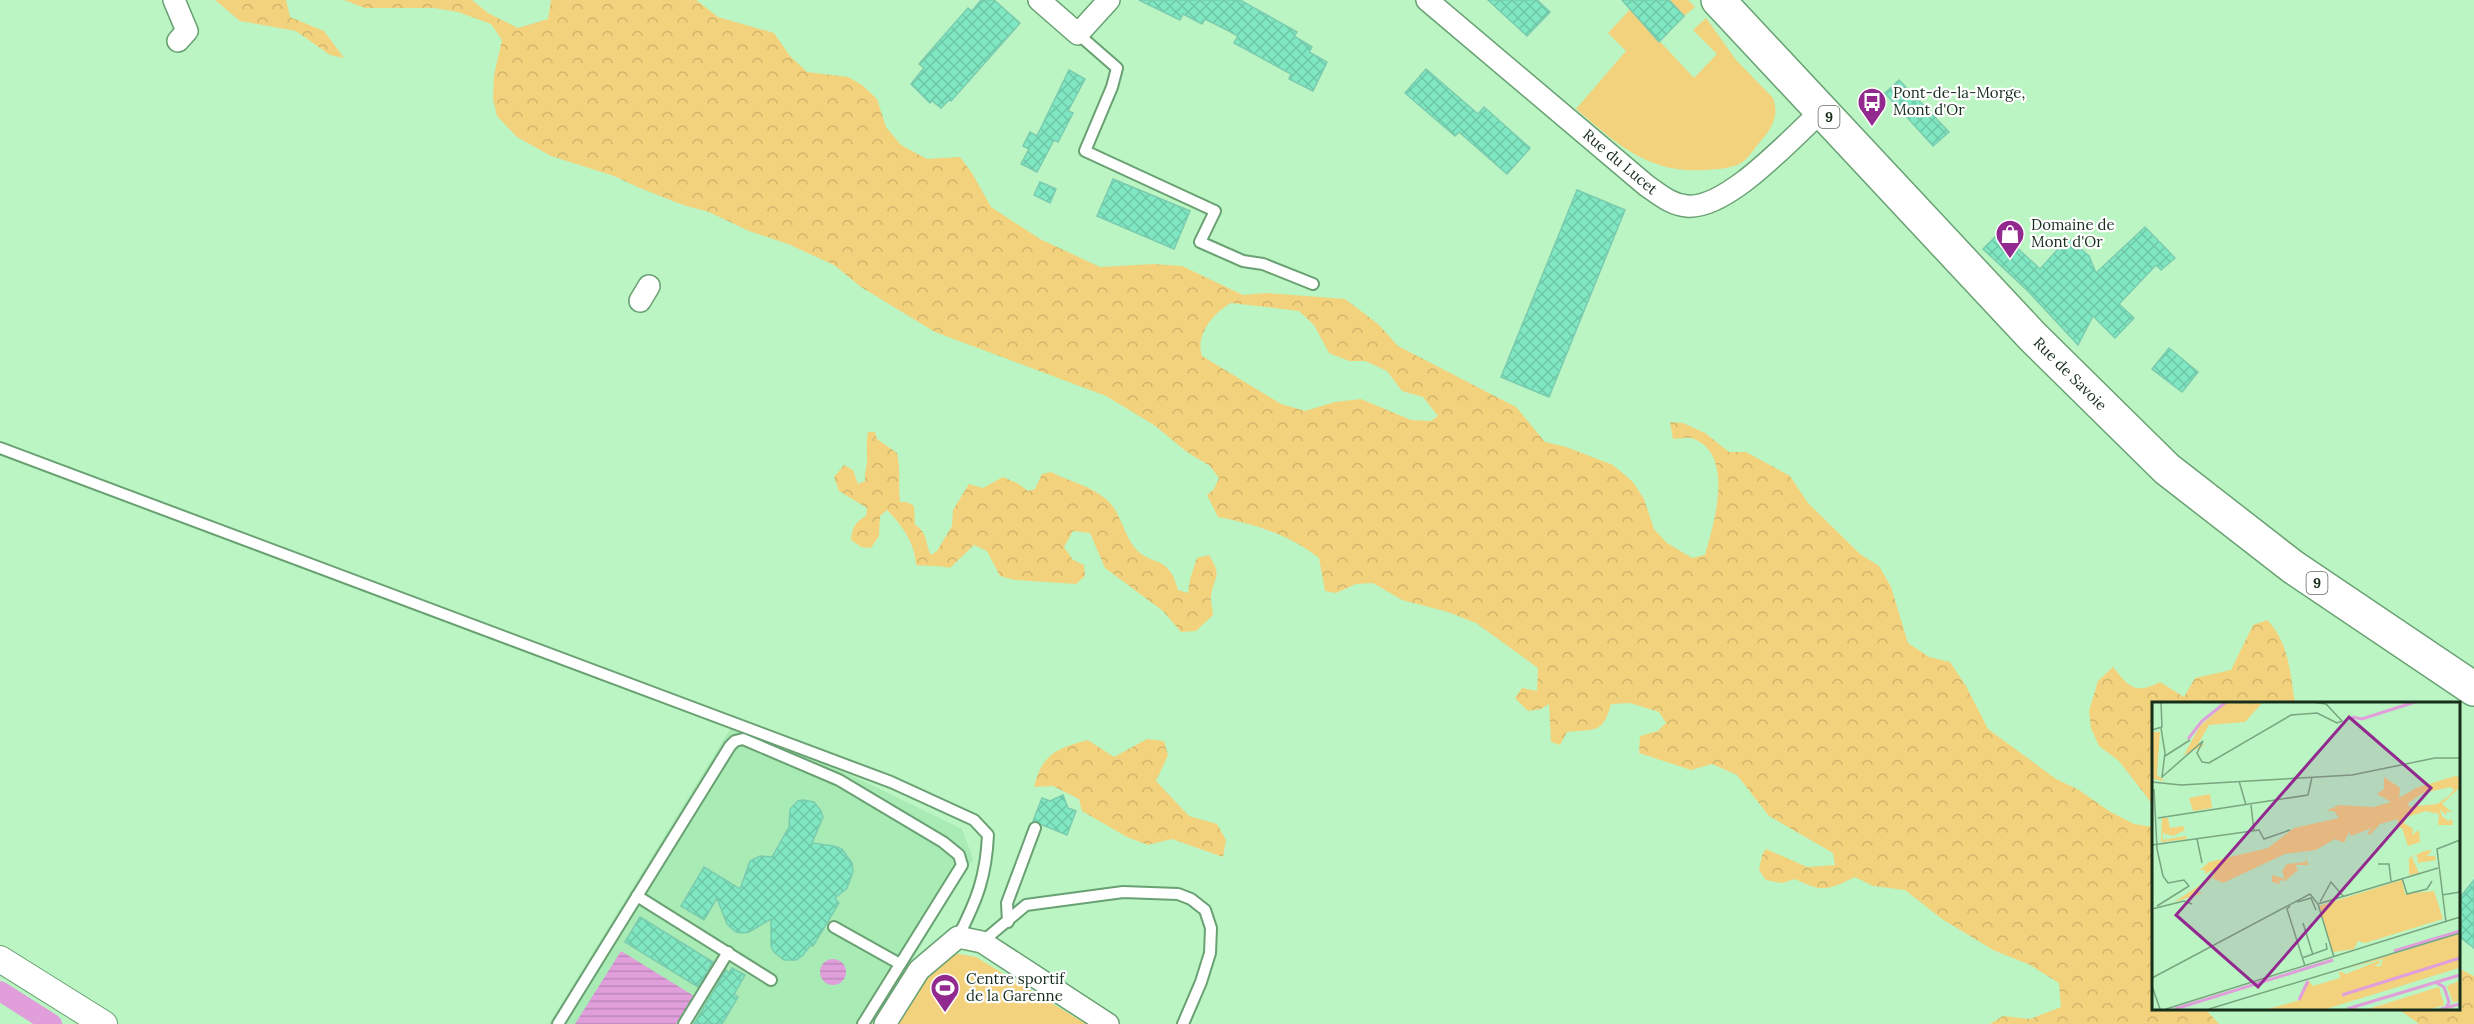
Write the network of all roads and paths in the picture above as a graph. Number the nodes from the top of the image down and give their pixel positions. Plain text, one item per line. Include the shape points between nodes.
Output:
1 (174, 0) edge
2 (1039, 0) edge
3 (1109, 0) edge
4 (1427, 0) edge
5 (1719, 0) edge
6 (1078, 34) junction
7 (178, 41) dead end
8 (1823, 110) junction
9 (1313, 284) dead end
10 (0, 448) edge
11 (2474, 689) edge
12 (1035, 828) dead end
13 (637, 896) junction
14 (1008, 922) junction
15 (834, 927) dead end
16 (958, 937) junction
17 (982, 942) junction
18 (728, 952) junction
19 (0, 959) edge
20 (900, 964) junction
21 (771, 980) dead end
22 (104, 1024) edge
23 (558, 1024) edge
24 (684, 1024) edge
25 (863, 1024) edge
26 (885, 1024) edge
27 (1108, 1024) edge
28 (1183, 1024) edge

1 - 7 street via 187,31
2 - 6 street
3 - 6 street
4 - 8 street, Rue du Lucet via 1668,201 1687,206 1704,204 1740,184
5 - 8 main road, Rue de Savoie / 9
6 - 9 lane via 1117,68 1113,87 1085,151 1215,211 1200,242 1242,261 1263,264
8 - 11 main road, Rue de Savoie / 9 via 2032,336 2166,469 2293,567
10 - 16 lane via 891,782 974,820 988,835 986,864 976,902
12 - 14 lane via 1007,903
13 - 18 lane
13 - 20 lane via 730,746 743,739 839,780 959,855 962,865
13 - 23 lane
14 - 17 lane
14 - 28 lane via 1026,905 1112,894 1178,894 1191,899 1205,910 1211,928 1210,953
15 - 20 lane
16 - 17 street
16 - 26 street via 919,970
17 - 27 street
18 - 21 lane
18 - 24 lane
19 - 22 street
20 - 25 lane

